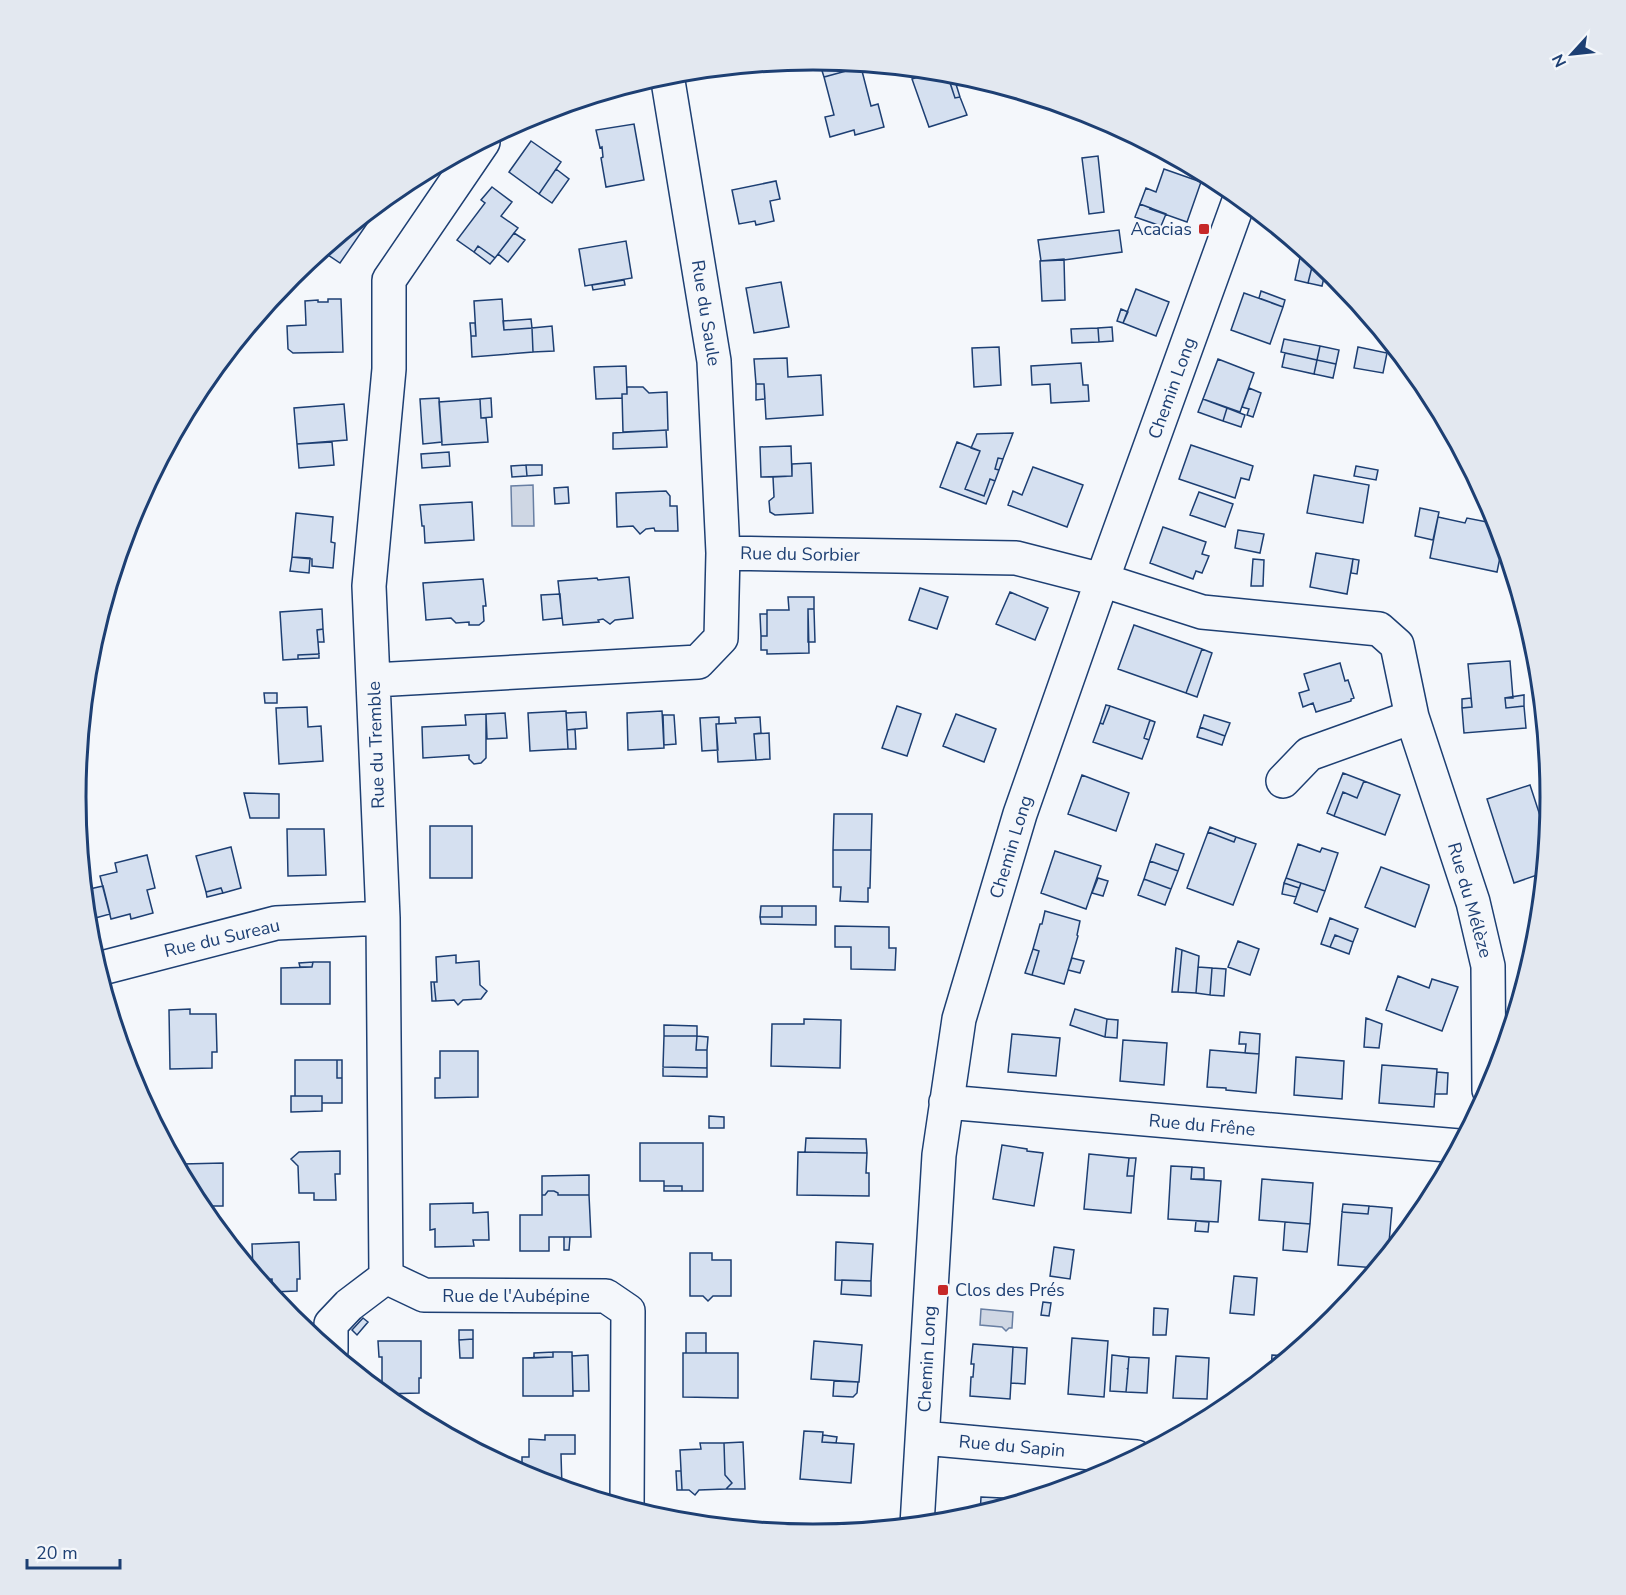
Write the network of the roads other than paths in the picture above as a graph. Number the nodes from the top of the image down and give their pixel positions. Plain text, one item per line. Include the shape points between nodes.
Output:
1 (669, 85) edge
2 (475, 154) edge
3 (1236, 207) edge
4 (723, 553) junction
5 (1102, 580) junction
6 (374, 680) junction
7 (1412, 717) junction
8 (1283, 780) dead end
9 (383, 918) junction
10 (107, 967) edge
11 (1489, 1065) edge
12 (945, 1102) junction
13 (1451, 1145) edge
14 (386, 1277) junction
15 (331, 1341) edge
16 (923, 1438) junction
17 (1122, 1456) edge
18 (627, 1500) edge
19 (918, 1517) edge

1 - 4 street, Rue du Saule via 714,361
2 - 6 street, Rue du Tremble via 388,280 389,369 369,586
3 - 5 street, Chemin Long
4 - 5 street, Rue du Sorbier via 1016,558
4 - 6 street, Rue du Sorbier via 721,638 698,662
5 - 7 street, Rue du Mélèze via 1202,612 1379,629 1397,645
5 - 12 street, Chemin Long via 1020,814 959,1019
6 - 9 street, Rue du Tremble
7 - 8 street via 1309,754
7 - 11 street, Rue du Mélèze via 1473,902 1488,966
9 - 10 street, Rue du Sureau via 276,923
9 - 14 street, Rue du Tremble
12 - 13 street, Rue du Frêne
12 - 16 street, Chemin Long
14 - 15 street via 331,1324
14 - 18 street, Rue de l'Aubépine via 424,1296 606,1296 628,1311
16 - 17 street, Rue du Sapin
16 - 19 street, Chemin Long

